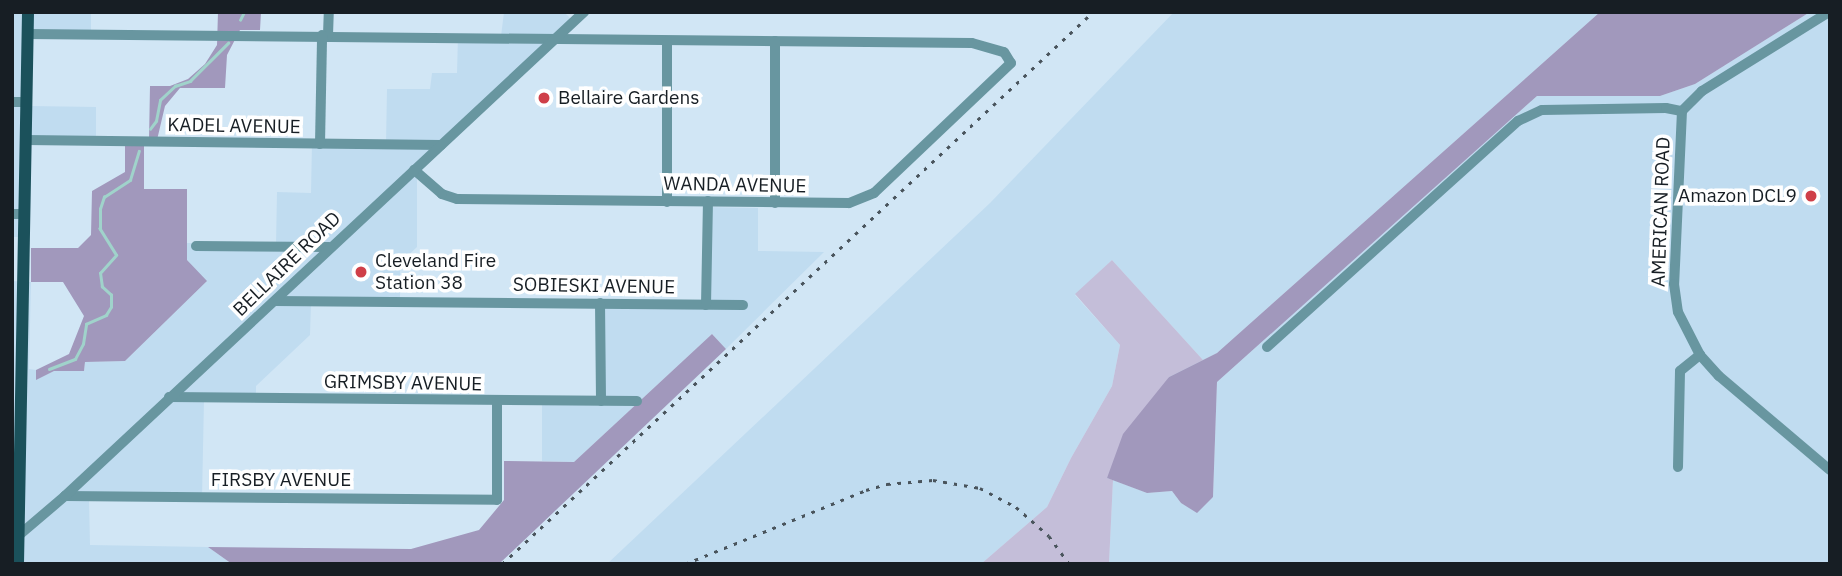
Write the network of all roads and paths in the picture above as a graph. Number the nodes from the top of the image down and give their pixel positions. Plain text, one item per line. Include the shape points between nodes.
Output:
1 (27, 12) edge
2 (328, 12) edge
3 (583, 12) edge
4 (1829, 12) edge
5 (27, 33) junction
6 (325, 35) junction
7 (555, 39) junction
8 (667, 41) junction
9 (775, 41) junction
10 (12, 102) edge
11 (27, 102) junction
12 (1682, 111) junction
13 (26, 140) junction
14 (320, 144) junction
15 (441, 145) junction
16 (414, 170) junction
17 (708, 201) junction
18 (667, 202) junction
19 (775, 203) junction
20 (18, 214) edge
21 (195, 246) dead end
22 (329, 247) junction
23 (275, 301) junction
24 (600, 303) junction
25 (706, 305) junction
26 (743, 305) dead end
27 (17, 324) edge
28 (1266, 347) dead end
29 (1700, 355) junction
30 (169, 397) junction
31 (497, 401) junction
32 (601, 401) junction
33 (637, 401) dead end
34 (17, 437) edge
35 (1678, 467) dead end
36 (1830, 470) edge
37 (65, 496) junction
38 (15, 536) edge
39 (18, 564) edge

1 - 5 main road
2 - 6 street
3 - 7 street, BELLAIRE ROAD
4 - 12 street, AMERICAN ROAD via 1702,91
5 - 6 street
5 - 11 main road
6 - 7 street
6 - 14 street
7 - 8 street
7 - 15 street, BELLAIRE ROAD
8 - 9 street
8 - 18 street
9 - 19 street
9 - 19 street, WANDA AVENUE via 972,43 1004,52 1011,63 864,199
10 - 11 street
11 - 13 main road
12 - 28 street via 1542,110 1518,121
12 - 29 street, AMERICAN ROAD via 1674,284 1678,312
13 - 14 street, KADEL AVENUE
13 - 20 main road
14 - 15 street, KADEL AVENUE
15 - 16 street, BELLAIRE ROAD
16 - 18 street, WANDA AVENUE via 442,194 457,199
16 - 22 street, BELLAIRE ROAD
17 - 18 street, WANDA AVENUE
17 - 19 street, WANDA AVENUE
17 - 25 street
20 - 27 main road
21 - 22 street
22 - 23 street, BELLAIRE ROAD
23 - 24 street, SOBIESKI AVENUE
23 - 30 street, BELLAIRE ROAD
24 - 25 street, SOBIESKI AVENUE
24 - 32 street
25 - 26 street, SOBIESKI AVENUE
27 - 34 main road
29 - 35 street via 1680,371
29 - 36 street, AMERICAN ROAD
30 - 31 street, GRIMSBY AVENUE
30 - 37 street, BELLAIRE ROAD
31 - 32 street, GRIMSBY AVENUE
31 - 37 street, FIRSBY AVENUE via 497,499
32 - 33 street, GRIMSBY AVENUE
34 - 38 main road
37 - 38 street, BELLAIRE ROAD
38 - 39 main road

